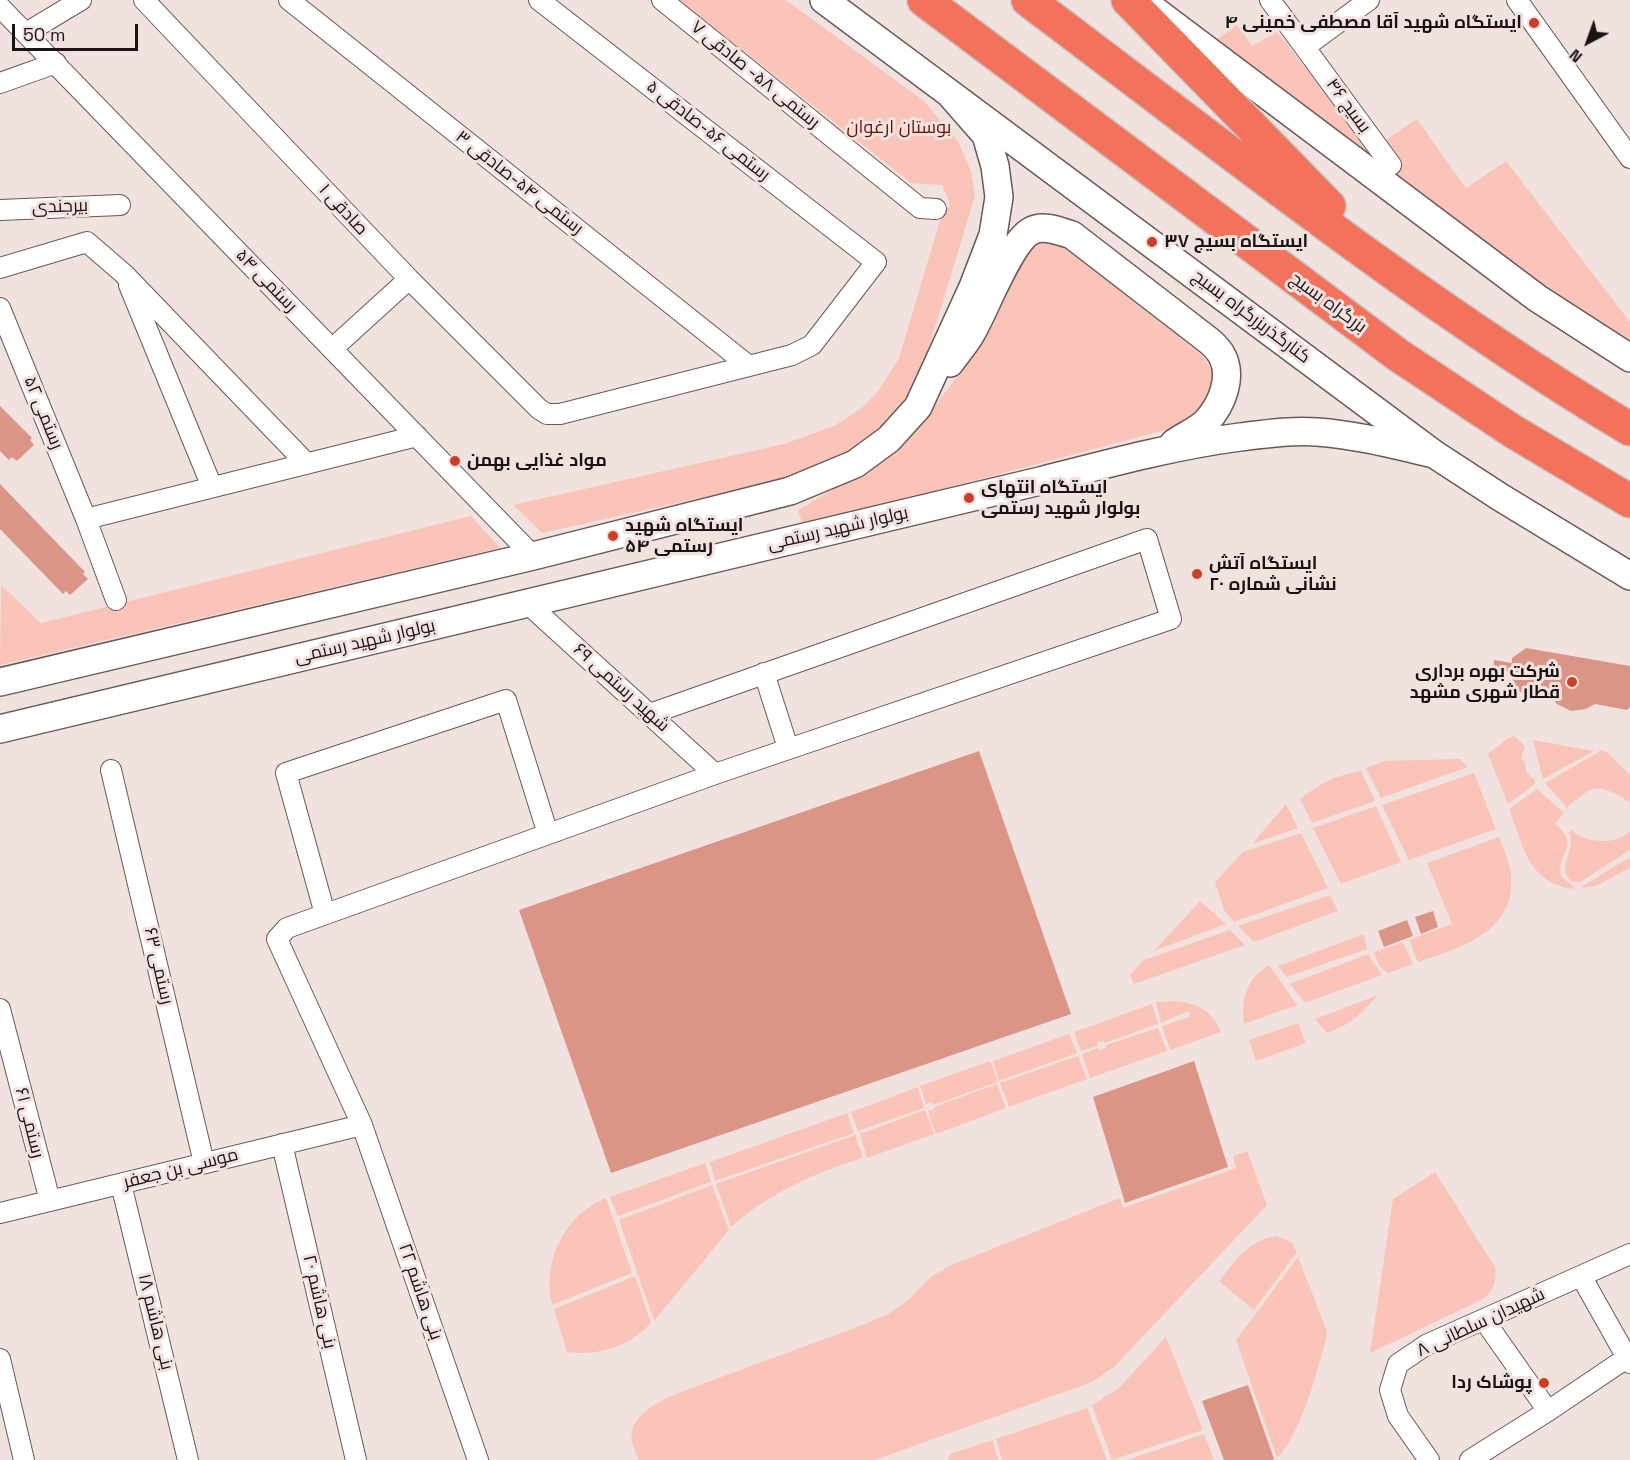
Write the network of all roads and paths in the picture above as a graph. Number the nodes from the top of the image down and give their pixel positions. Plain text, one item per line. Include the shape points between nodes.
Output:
1 (81, 0) edge
2 (144, 0) edge
3 (289, 0) edge
4 (539, 0) edge
5 (662, 0) edge
6 (824, 0) edge
7 (924, 0) edge
8 (1028, 0) edge
9 (1128, 0) edge
10 (1140, 0) edge
11 (1270, 0) edge
12 (1369, 0) edge
13 (1517, 0) edge
14 (0, 7) edge
15 (26, 33) junction
16 (1305, 47) junction
17 (56, 63) junction
18 (0, 82) edge
19 (951, 95) junction
20 (1630, 158) edge
21 (1391, 165) dead end
22 (120, 205) dead end
23 (936, 209) dead end
24 (0, 210) edge
25 (0, 268) edge
26 (124, 274) junction
27 (1399, 278) junction
28 (409, 279) junction
29 (0, 308) edge
30 (332, 349) junction
31 (1630, 358) edge
32 (749, 366) junction
33 (918, 407) junction
34 (1630, 429) edge
35 (417, 436) junction
36 (1163, 450) junction
37 (1434, 454) junction
38 (307, 464) junction
39 (212, 488) junction
40 (1630, 501) edge
41 (86, 519) junction
42 (532, 556) junction
43 (1630, 576) edge
44 (117, 600) dead end
45 (527, 603) junction
46 (764, 674) junction
47 (0, 682) edge
48 (650, 714) junction
49 (0, 729) edge
50 (788, 748) junction
51 (111, 770) dead end
52 (715, 774) junction
53 (548, 834) junction
54 (325, 914) junction
55 (0, 1009) edge
56 (362, 1125) junction
57 (282, 1144) junction
58 (204, 1163) junction
59 (121, 1184) junction
60 (50, 1201) junction
61 (0, 1213) edge
62 (1630, 1254) edge
63 (1581, 1276) junction
64 (1484, 1320) junction
65 (0, 1359) edge
66 (1629, 1360) edge
67 (1548, 1411) junction
68 (24, 1460) edge
69 (188, 1460) edge
70 (356, 1460) edge
71 (478, 1460) edge
72 (1429, 1460) edge
73 (1470, 1460) edge

1 - 15 street
2 - 28 street, صادقی ۱
3 - 32 street, رستمی ۵۴-صادقی ۳
4 - 32 street, رستمی ۵۶-صادقی ۵ via 876,262 812,345 792,355
5 - 23 street, رستمی ۵۸- صادقی ۷ via 920,208
6 - 19 main road, کنارگذربزرگراه بسیج
7 - 40 highway, بزرگراه بسیج via 1398,354 1514,432
8 - 27 highway
9 - 27 highway
10 - 31 main road via 1528,291
11 - 16 street, بسیج ۴۶
12 - 16 street
13 - 20 street
14 - 15 street, رستمی ۵۴
15 - 17 street, رستمی ۵۴
16 - 21 street, بسیج ۴۶
17 - 18 street
17 - 30 street, رستمی ۵۴
19 - 33 main road via 986,135 999,197 993,235 973,287
19 - 37 main road, کنارگذربزرگراه بسیج
22 - 24 street, بیرجندی
25 - 26 street via 87,242
26 - 38 street
26 - 39 street
27 - 34 highway via 1547,380
28 - 30 street
28 - 32 street, صادقی ۱ via 547,414 560,414
29 - 41 street, رستمی ۵۲
30 - 35 street, رستمی ۵۴
33 - 36 main road via 972,333 1017,244 1031,231 1058,230 1072,235 1221,353 1226,377 1218,405 1205,423
33 - 42 main road via 889,439 855,464 790,491
35 - 38 street
35 - 42 street, رستمی ۵۴
36 - 37 main road, بولوار شهید رستمی via 1208,441 1315,431
36 - 45 main road, بولوار شهید رستمی
37 - 43 main road, کنارگذربزرگراه بسیج
38 - 39 street
39 - 41 street
41 - 44 street, رستمی ۵۲
42 - 47 main road
45 - 48 street, شهید رستمی ۶۹
45 - 49 main road, بولوار شهید رستمی
46 - 48 street
46 - 50 street
46 - 50 street via 1147,539 1171,619
48 - 52 street, شهید رستمی ۶۹
50 - 52 street
51 - 58 street, رستمی ۶۳
52 - 53 street
53 - 54 street
53 - 54 street via 506,700 286,773
54 - 56 street, بنی هاشم ۲۲ via 287,927 277,939
55 - 60 street, رستمی ۶۱
56 - 57 street, موسی بن جعفر
56 - 71 street, بنی هاشم ۲۲
57 - 58 street, موسی بن جعفر
57 - 70 street, بنی هاشم ۲۰
58 - 59 street, موسی بن جعفر
59 - 60 street, موسی بن جعفر
59 - 69 street, بنی هاشم ۱۸
60 - 61 street, موسی بن جعفر
62 - 63 street, شهیدان سلطانی ۸
63 - 64 street, شهیدان سلطانی ۸
63 - 66 street
64 - 67 street
64 - 72 street, شهیدان سلطانی ۸ via 1426,1345 1398,1364 1390,1389 1398,1416
65 - 68 street
66 - 67 street
67 - 73 street

